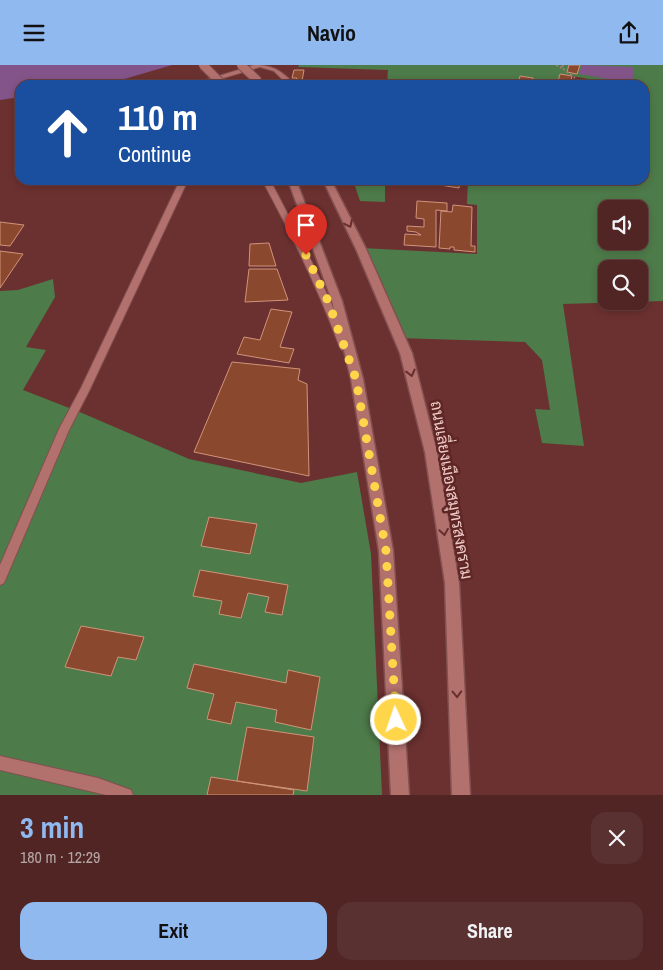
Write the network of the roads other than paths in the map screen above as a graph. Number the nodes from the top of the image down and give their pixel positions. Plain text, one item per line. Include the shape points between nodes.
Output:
1 (203, 65) edge
2 (241, 65) edge
3 (211, 80) edge
4 (218, 80) edge
5 (257, 80) edge
6 (287, 80) edge
7 (182, 185) edge
8 (269, 185) edge
9 (294, 185) edge
10 (329, 185) edge
11 (356, 379) junction
12 (0, 579) edge
13 (0, 763) edge
14 (126, 795) edge
15 (400, 795) edge
16 (461, 795) edge

1 - 4 main road, bridge
2 - 5 main road, bridge
3 - 6 lane via 260,65 276,70
7 - 12 lane via 64,429
8 - 11 lane via 328,301
9 - 11 main road via 337,301
10 -> 16 main road, ถนนเลี่ยงเมืองสมุทรสงคราม via 406,353 430,452 452,583
11 - 15 main road via 386,551
13 - 14 lane via 98,785

